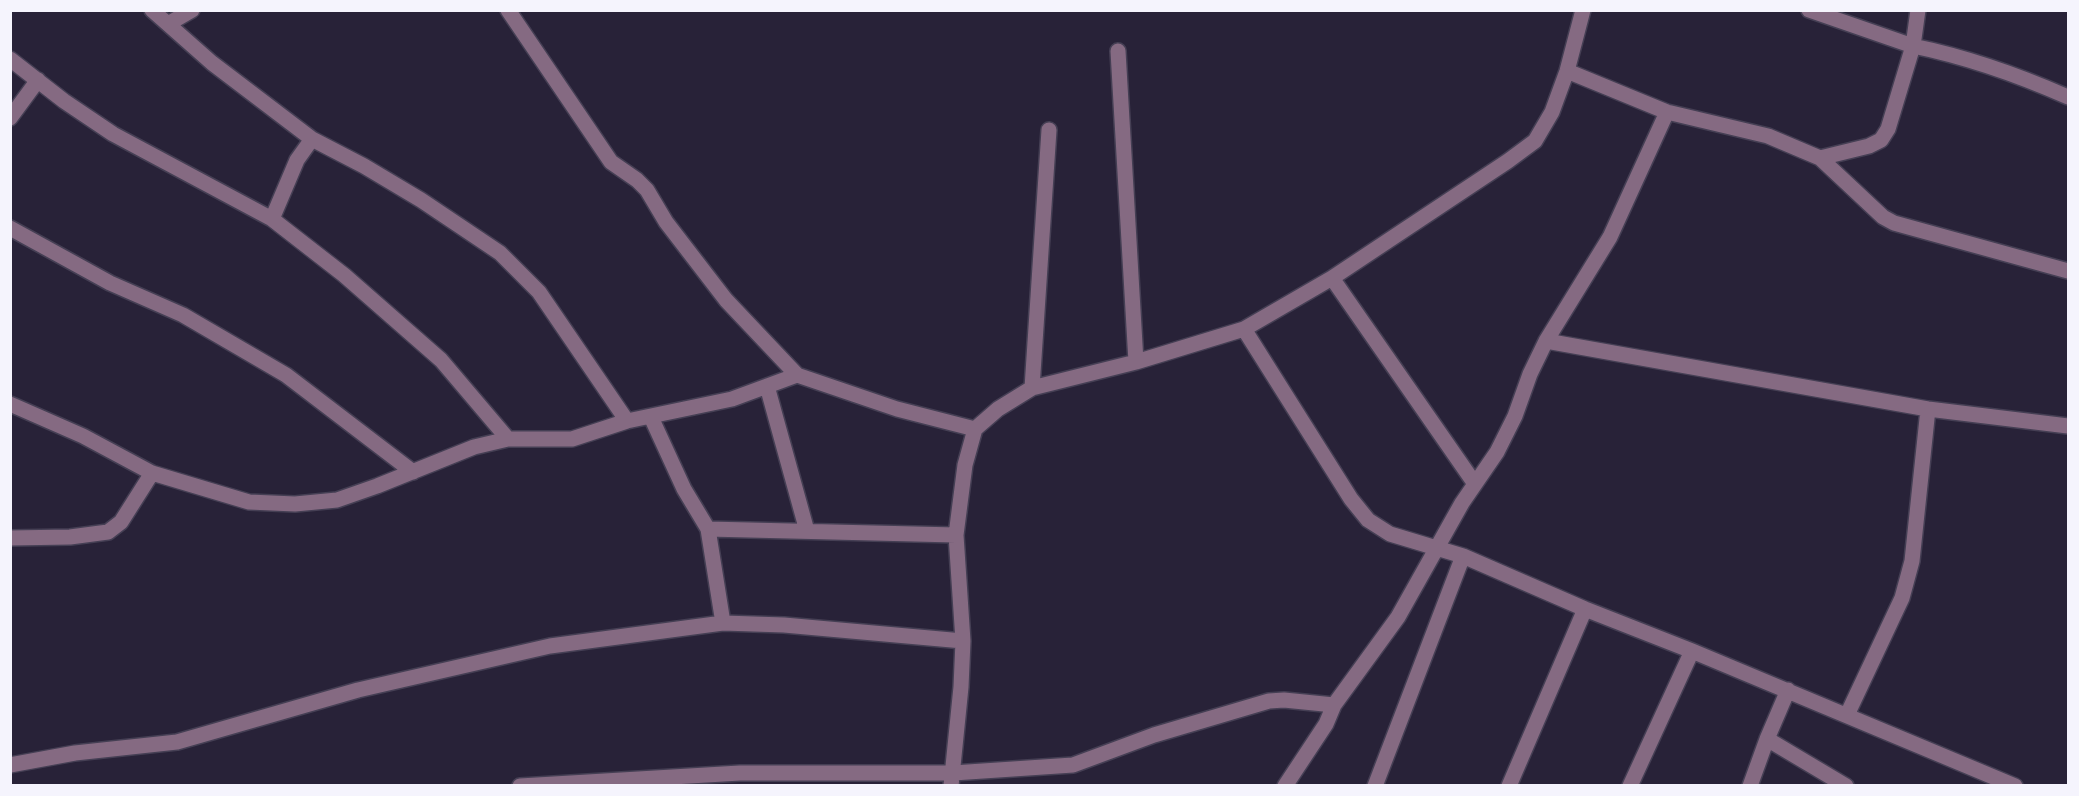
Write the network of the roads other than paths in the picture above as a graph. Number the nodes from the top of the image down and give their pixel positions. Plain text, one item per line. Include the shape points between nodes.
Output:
1 (152, 10) edge
2 (192, 10) edge
3 (508, 10) edge
4 (1583, 10) edge
5 (1809, 10) edge
6 (1918, 10) edge
7 (168, 24) junction
8 (1913, 46) junction
9 (1118, 51) dead end
10 (10, 59) edge
11 (1567, 70) junction
12 (38, 80) junction
13 (2068, 97) edge
14 (1667, 112) junction
15 (10, 118) edge
16 (1049, 130) dead end
17 (312, 139) junction
18 (1820, 158) junction
19 (272, 219) junction
20 (10, 228) edge
21 (2068, 271) edge
22 (1332, 278) junction
23 (1244, 329) junction
24 (1546, 341) junction
25 (1136, 362) junction
26 (797, 375) junction
27 (767, 386) junction
28 (1032, 388) junction
29 (10, 404) edge
30 (1928, 408) junction
31 (651, 417) junction
32 (627, 421) junction
33 (2068, 426) edge
34 (975, 429) junction
35 (508, 439) junction
36 (413, 472) junction
37 (152, 473) junction
38 (1475, 483) junction
39 (708, 529) junction
40 (807, 531) junction
41 (957, 536) junction
42 (10, 538) edge
43 (1437, 548) junction
44 (1463, 556) junction
45 (1585, 609) junction
46 (723, 623) junction
47 (963, 641) junction
48 (1692, 651) junction
49 (1788, 690) junction
50 (1334, 705) junction
51 (1846, 715) junction
52 (1767, 739) junction
53 (10, 765) edge
54 (952, 779) edge
55 (520, 786) edge
56 (1285, 786) edge
57 (1375, 786) edge
58 (1509, 786) edge
59 (1630, 786) edge
60 (1750, 786) edge
61 (1846, 786) edge
62 (2015, 786) edge

1 - 7 street
2 - 7 street
3 - 26 street via 611,162 647,190 666,222 726,300
4 - 11 street
5 - 8 street
6 - 8 street
7 - 17 street via 212,63
8 - 13 street via 2024,78
8 - 18 street via 1888,129 1881,140
9 - 25 street
10 - 12 street
11 - 14 street
11 - 22 street via 1552,112 1535,141
12 - 15 street
12 - 19 street via 113,134
14 - 18 street via 1768,136
14 - 24 street via 1610,237
16 - 28 street
17 - 19 street via 297,160
17 - 32 street via 421,200 500,253 539,292
18 - 21 street via 1894,223
19 - 35 street via 345,275 441,360
20 - 36 street via 110,283 183,315 286,375
22 - 23 street
22 - 38 street
23 - 25 street
23 - 43 street via 1351,500 1368,520 1390,534
24 - 30 street
24 - 38 street via 1515,416
25 - 28 street
26 - 27 street
26 - 34 street via 897,409
27 - 31 street via 732,399
27 - 40 street
28 - 34 street
29 - 37 street via 83,435
30 - 33 street
30 - 51 street via 1912,561 1902,598
31 - 32 street
31 - 39 street via 684,489
32 - 35 street via 572,439
34 - 41 street via 965,465
35 - 36 street via 474,447
36 - 37 street via 337,500 295,504 249,502
37 - 42 street via 121,522 108,532
38 - 43 street
39 - 40 street
39 - 46 street
40 - 41 street
41 - 47 street
43 - 44 street
43 - 50 street via 1398,617
44 - 45 street
44 - 57 street
45 - 48 street
45 - 58 street
46 - 47 street
46 - 53 street via 550,646 358,690 177,742 75,753
47 - 54 street
48 - 49 street
48 - 59 street
49 - 51 street
49 - 52 street
50 - 54 street via 1269,701 1154,735 1073,765
50 - 56 street
51 - 62 street
52 - 60 street
52 - 61 street
54 - 55 street via 740,774

